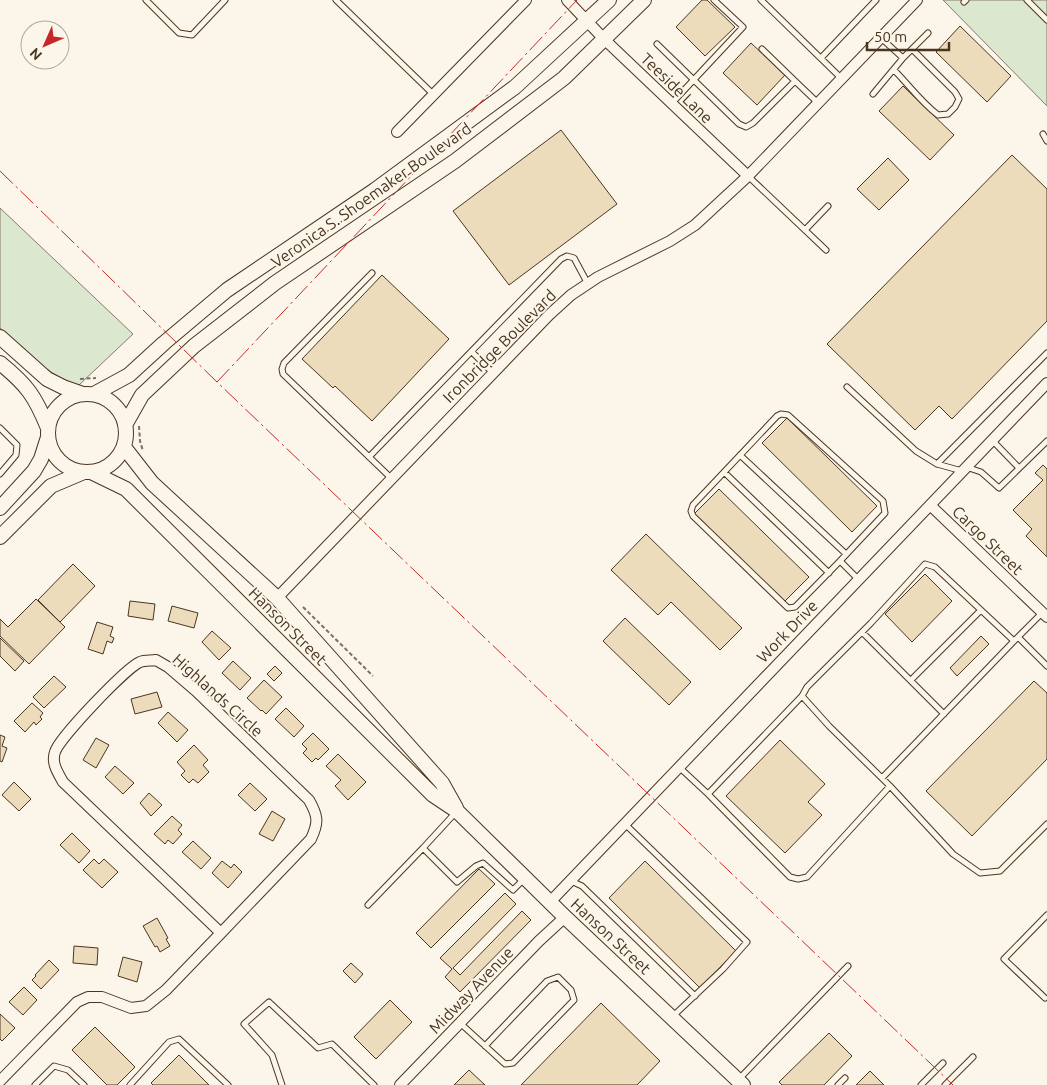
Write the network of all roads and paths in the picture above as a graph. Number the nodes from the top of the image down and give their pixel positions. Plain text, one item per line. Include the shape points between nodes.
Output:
1 (146, 0) edge
2 (225, 0) edge
3 (336, 0) edge
4 (526, 0) edge
5 (567, 0) edge
6 (610, 0) edge
7 (644, 0) edge
8 (714, 0) edge
9 (761, 0) edge
10 (876, 0) edge
11 (918, 0) edge
12 (1027, 0) edge
13 (1047, 20) edge
14 (586, 21) junction
15 (928, 33) dead end
16 (881, 38) junction
17 (604, 39) junction
18 (657, 44) dead end
19 (762, 48) dead end
20 (912, 49) junction
21 (821, 58) junction
22 (903, 58) junction
23 (894, 70) junction
24 (842, 79) junction
25 (693, 80) junction
26 (795, 81) junction
27 (873, 94) dead end
28 (434, 95) junction
29 (671, 103) junction
30 (818, 103) junction
31 (397, 132) dead end
32 (1043, 134) dead end
33 (1047, 141) edge
34 (748, 176) junction
35 (828, 206) dead end
36 (805, 230) junction
37 (826, 250) dead end
38 (372, 272) dead end
39 (588, 284) junction
40 (0, 337) edge
41 (472, 352) junction
42 (1047, 353) edge
43 (0, 363) edge
44 (493, 373) junction
45 (104, 375) dead end
46 (78, 379) dead end
47 (1047, 383) edge
48 (847, 387) dead end
49 (88, 394) junction
50 (140, 423) dead end
51 (125, 425) junction
52 (0, 428) edge
53 (48, 432) junction
54 (991, 440) junction
55 (1047, 441) edge
56 (124, 447) junction
57 (144, 451) dead end
58 (740, 455) junction
59 (369, 457) junction
60 (937, 464) junction
61 (1020, 468) junction
62 (964, 469) junction
63 (87, 472) junction
64 (724, 472) junction
65 (0, 474) edge
66 (392, 478) junction
67 (930, 505) junction
68 (0, 508) edge
69 (0, 537) edge
70 (846, 554) junction
71 (840, 561) junction
72 (829, 573) junction
73 (858, 579) junction
74 (276, 598) junction
75 (303, 607) dead end
76 (980, 611) junction
77 (1045, 615) edge
78 (862, 632) junction
79 (1016, 639) junction
80 (1047, 666) edge
81 (373, 676) dead end
82 (911, 680) junction
83 (802, 696) junction
84 (944, 714) junction
85 (679, 767) junction
86 (882, 778) junction
87 (890, 786) junction
88 (708, 794) junction
89 (457, 811) junction
90 (624, 824) junction
91 (1047, 824) edge
92 (423, 848) junction
93 (525, 878) junction
94 (570, 880) junction
95 (550, 902) junction
96 (368, 905) dead end
97 (1047, 915) edge
98 (565, 917) junction
99 (221, 933) junction
100 (848, 966) dead end
101 (695, 996) junction
102 (1045, 998) dead end
103 (672, 1017) junction
104 (460, 1023) junction
105 (485, 1046) junction
106 (973, 1056) dead end
107 (943, 1063) dead end
108 (844, 1078) dead end
109 (0, 1081) edge
110 (738, 1083) edge
111 (35, 1085) edge
112 (84, 1085) edge
113 (130, 1085) edge
114 (228, 1085) edge
115 (282, 1085) edge
116 (374, 1085) edge
117 (400, 1085) edge
118 (838, 1085) edge
119 (921, 1085) edge
120 (945, 1085) edge

1 - 2 lane via 179,33 192,35
3 - 28 lane
4 - 28 street
5 - 14 street, Teeside Lane
6 - 14 street, Veronica S. Shoemaker Boulevard
7 - 17 street, Veronica S. Shoemaker Boulevard
8 - 25 lane via 743,27
9 - 21 lane
10 - 21 lane
11 - 16 street, Ironbridge Boulevard
12 - 13 lane
14 - 17 street, Teeside Lane
14 - 49 street, Veronica S. Shoemaker Boulevard via 515,87 375,190 228,290 129,375
15 - 20 lane
16 - 22 lane
16 - 24 street, Ironbridge Boulevard
17 - 29 street, Teeside Lane
17 - 51 street, Veronica S. Shoemaker Boulevard via 564,78 455,161 275,283 194,346 142,395
18 - 25 lane
19 - 26 lane
20 - 22 lane
20 - 23 lane via 955,92 959,99 955,106 948,114 938,115
21 - 24 lane
22 - 23 lane
23 - 27 lane
24 - 30 street, Ironbridge Boulevard
25 - 26 lane via 746,127 753,124
25 - 29 lane
26 - 30 lane
28 - 31 street
29 - 34 street, Teeside Lane
30 - 34 street, Ironbridge Boulevard
32 - 33 lane
34 - 36 lane
34 - 39 street, Ironbridge Boulevard via 695,225
35 - 36 lane
36 - 37 lane
38 - 59 lane via 284,363 282,369 283,374
39 - 41 lane via 574,258 567,256 561,259
39 - 44 street, Ironbridge Boulevard via 548,315
40 - 49 street via 47,379
41 - 44 lane
41 - 59 lane
42 - 60 lane
43 - 53 street, Hanson Street via 25,384 39,406
44 - 66 street, Ironbridge Boulevard
45 - 46 path
47 - 54 street, Work Drive
48 - 60 lane via 916,451
49 - 51 street via 105,398 114,405 122,414
49 - 53 street via 68,399 56,409 50,418
50 - 57 path via 140,441
51 - 56 street
52 - 65 lane via 17,444 16,455
53 - 63 street, Hanson Street via 50,446 56,456 73,469
53 - 68 street via 41,459 34,471
54 - 61 lane
54 - 62 street, Work Drive
55 - 61 lane
56 - 63 street via 111,464
56 - 74 street, Hanson Street via 152,483
58 - 64 lane
58 - 70 lane
58 - 70 lane via 777,416 788,415 883,501 885,513
59 - 66 lane
60 - 62 lane
61 - 62 lane via 999,488 981,472
62 - 67 street, Work Drive
63 - 69 street via 51,486
63 - 89 street, Hanson Street via 126,489 434,795
64 - 72 lane
64 - 72 lane via 691,510 693,516 726,549 788,608 795,607
66 - 74 street, Ironbridge Boulevard
67 - 73 street, Work Drive
67 - 77 street, Cargo Street
70 - 71 lane
71 - 72 lane
71 - 73 lane
73 - 85 street, Work Drive
74 - 89 street, Hanson Street via 442,783
75 - 81 path
76 - 78 lane via 935,567 925,564
76 - 79 lane
76 - 82 lane
77 - 79 lane
78 - 82 lane
78 - 83 lane via 807,687
79 - 80 lane
79 - 84 lane
82 - 84 lane
83 - 86 lane
83 - 88 lane
84 - 86 lane
85 - 88 lane
85 - 90 street, Work Drive
86 - 87 lane
87 - 88 lane via 807,877 798,879 790,877
87 - 91 lane via 953,854 980,873 1000,871
89 - 92 lane
89 - 93 street, Hanson Street
90 - 94 street, Work Drive
90 - 101 lane via 748,942
92 - 93 lane via 457,882 483,863 513,890
92 - 96 lane
93 - 95 street, Hanson Street
94 - 95 street, Work Drive
94 - 101 lane via 582,886
95 - 98 street, Hanson Street
97 - 102 lane via 1004,959
98 - 103 street, Hanson Street
98 - 104 street, Midway Avenue
99 - 99 street, Highlands Circle via 311,839 317,826 316,813 309,800 168,666 156,660 141,662 130,668 62,739 54,753 54,767 62,782
99 - 109 street, Highlands Circle via 146,1006 132,1008 88,997 77,1002
100 - 110 lane
101 - 103 lane
103 - 110 street, Hanson Street
104 - 105 lane
104 - 117 street, Midway Avenue
105 - 105 lane via 505,1064 513,1063 574,1000 571,990 558,978 547,980
106 - 120 lane
107 - 119 lane
108 - 118 lane
111 - 112 lane via 54,1066 68,1070
113 - 114 lane via 168,1042 180,1039
115 - 116 lane via 272,1055 244,1024 269,1002 318,1048 332,1044

